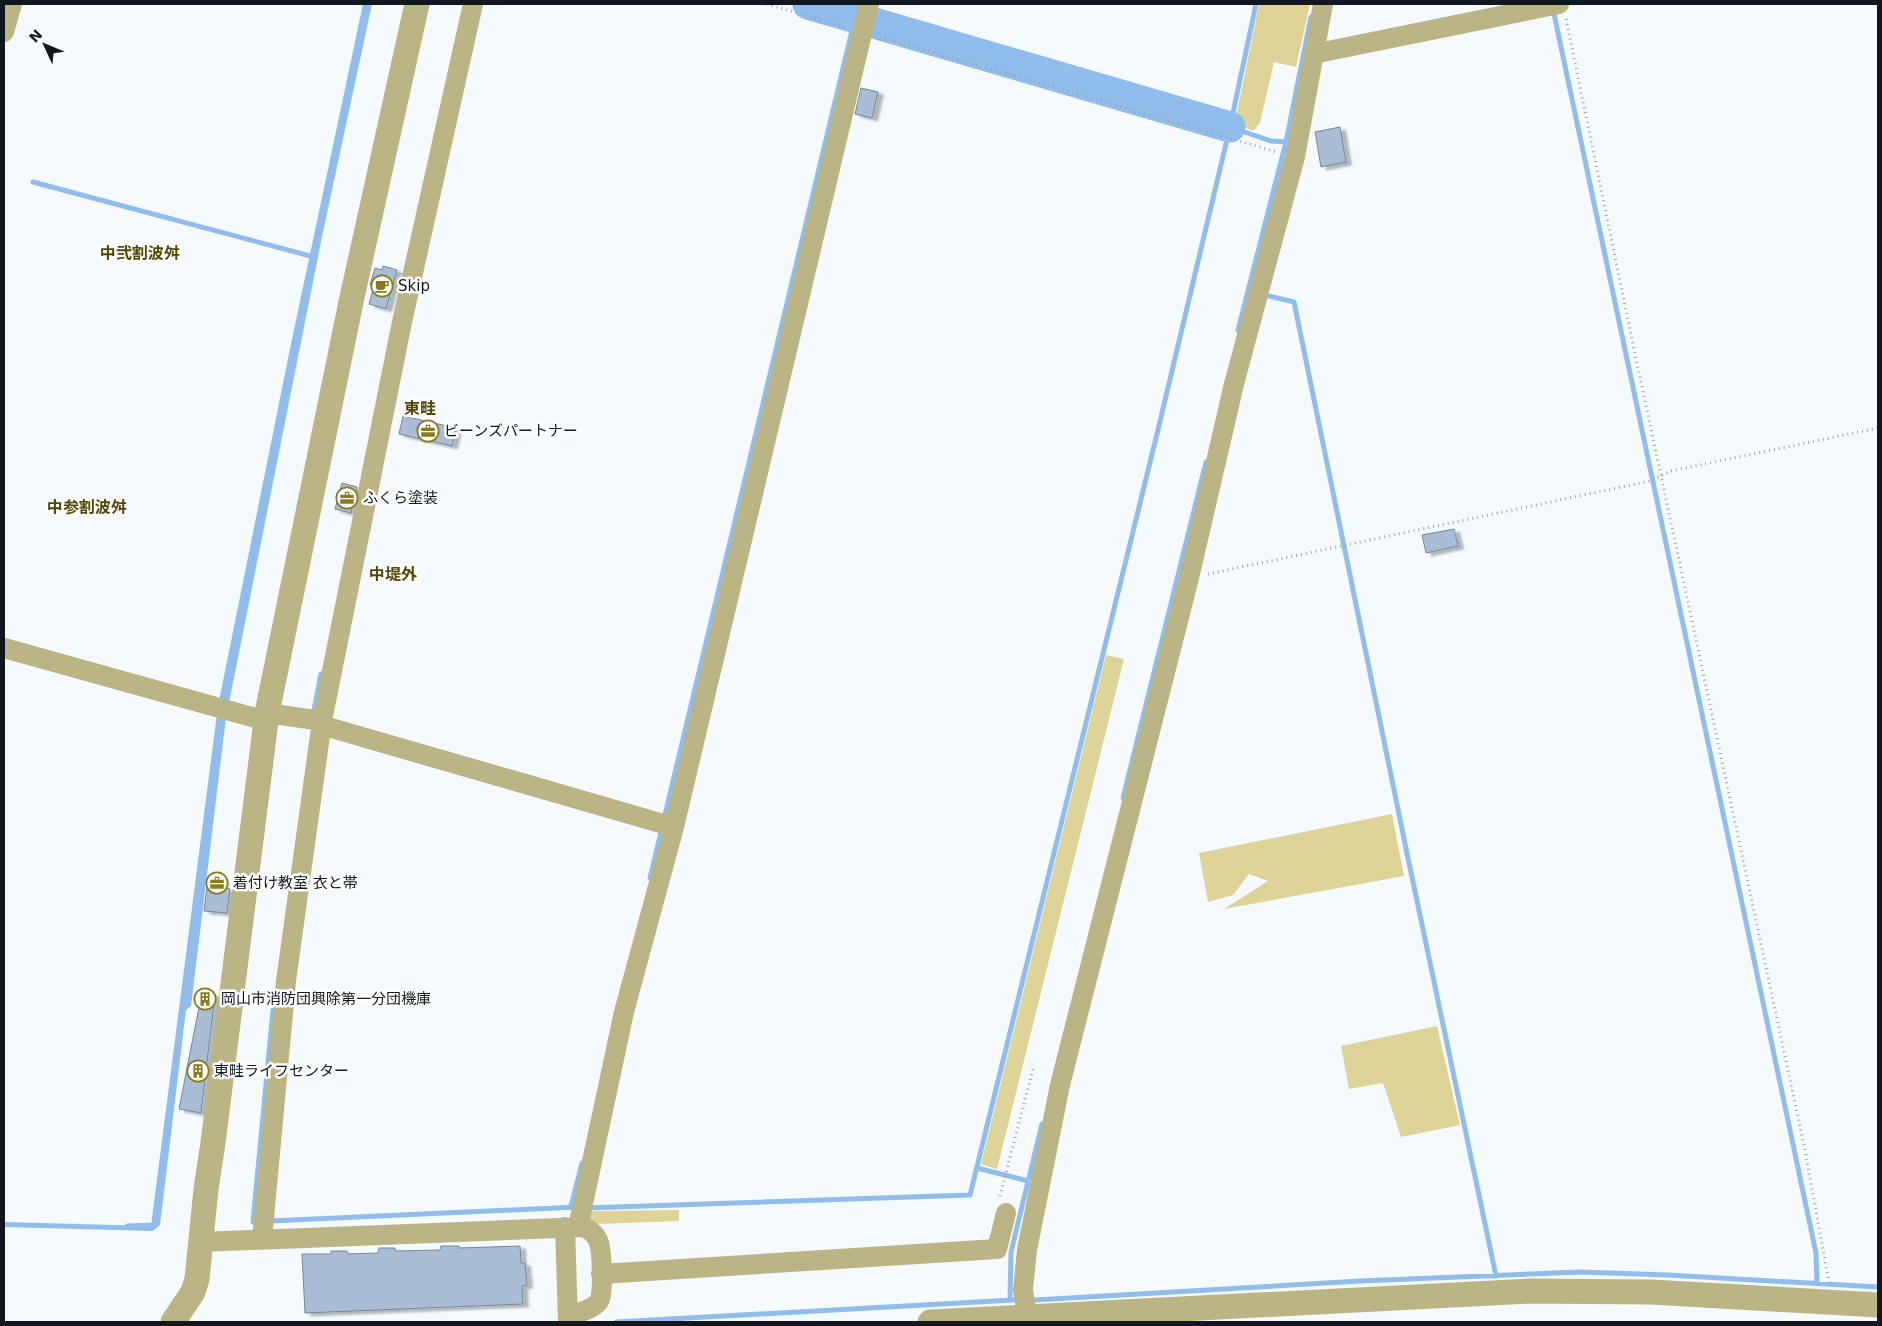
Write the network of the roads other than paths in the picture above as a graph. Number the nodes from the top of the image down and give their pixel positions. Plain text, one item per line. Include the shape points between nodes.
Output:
1 (12, 4) edge
2 (417, 4) edge
3 (473, 4) edge
4 (869, 4) edge
5 (1323, 4) edge
6 (1557, 7) edge
7 (4, 32) edge
8 (1313, 54) junction
9 (4, 648) edge
10 (267, 717) junction
11 (317, 721) junction
12 (666, 825) junction
13 (1006, 1213) dead end
14 (577, 1218) junction
15 (262, 1239) junction
16 (200, 1242) junction
17 (601, 1274) junction
18 (1878, 1305) edge
19 (568, 1320) edge
20 (1028, 1320) edge
21 (173, 1322) edge
22 (930, 1322) edge

1 - 7 street
2 - 10 street via 351,302
3 - 11 street
4 - 12 street via 855,30
5 - 8 street
6 - 8 street
8 - 20 street via 1294,157 1234,384 1189,578 1060,1085 1026,1250 1023,1290
9 - 10 street via 222,710
10 - 11 street
10 - 16 street
11 - 12 street
11 - 15 street via 286,981
12 - 14 street
13 - 17 street via 997,1249
14 - 15 street
14 - 17 street via 599,1240
14 - 19 street
15 - 16 street
16 - 21 street via 193,1292
17 - 19 street via 600,1300
18 - 20 street via 1651,1292 1530,1291
20 - 22 street

